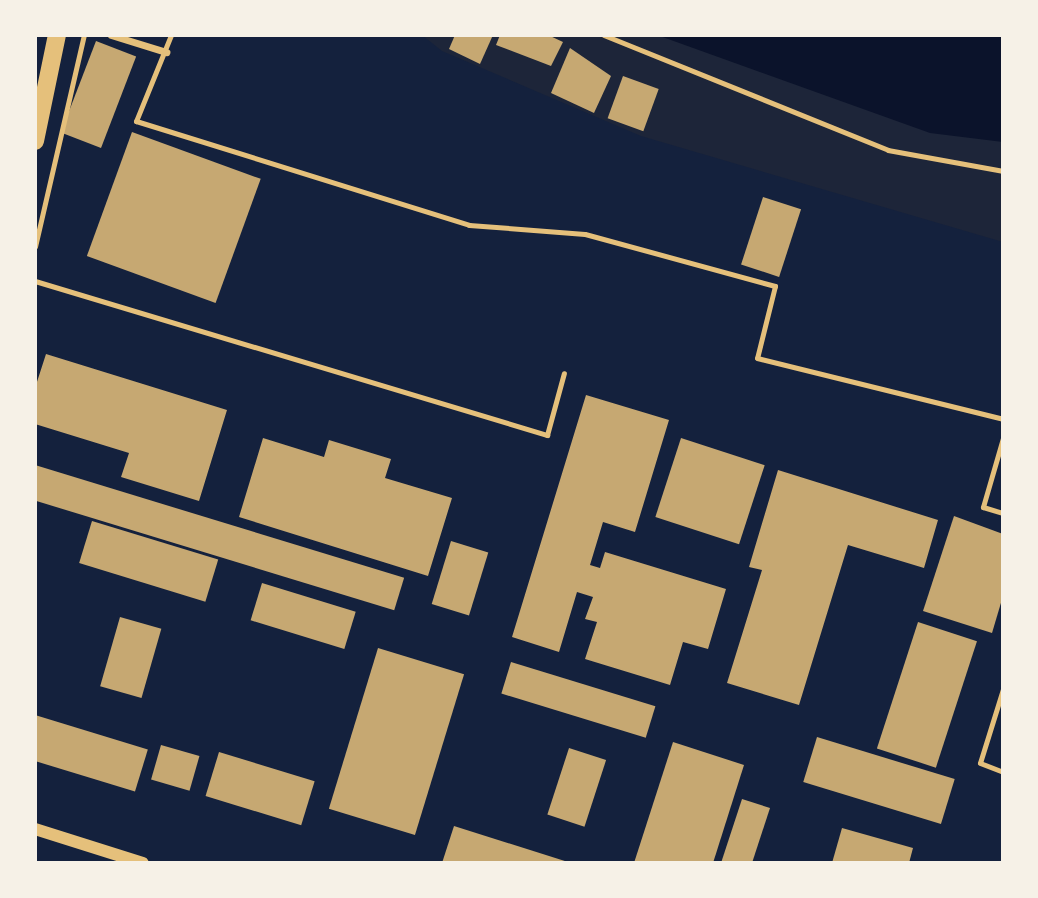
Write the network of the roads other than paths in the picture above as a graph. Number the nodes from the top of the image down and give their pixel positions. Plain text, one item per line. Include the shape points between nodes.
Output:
1 (57, 35) edge
2 (111, 35) edge
3 (171, 35) edge
4 (166, 52) junction
5 (35, 141) edge
6 (35, 282) edge
7 (564, 373) dead end
8 (1003, 419) edge
9 (1003, 438) edge
10 (1003, 513) edge
11 (1003, 689) edge
12 (1003, 772) edge
13 (35, 829) edge
14 (143, 863) edge

1 - 5 main road
2 - 4 street
3 - 4 lane
4 - 8 lane via 136,121 469,225 585,234 775,286 757,358
6 - 7 lane via 547,435
9 - 10 lane via 983,507
11 - 12 lane via 980,764
13 - 14 street

